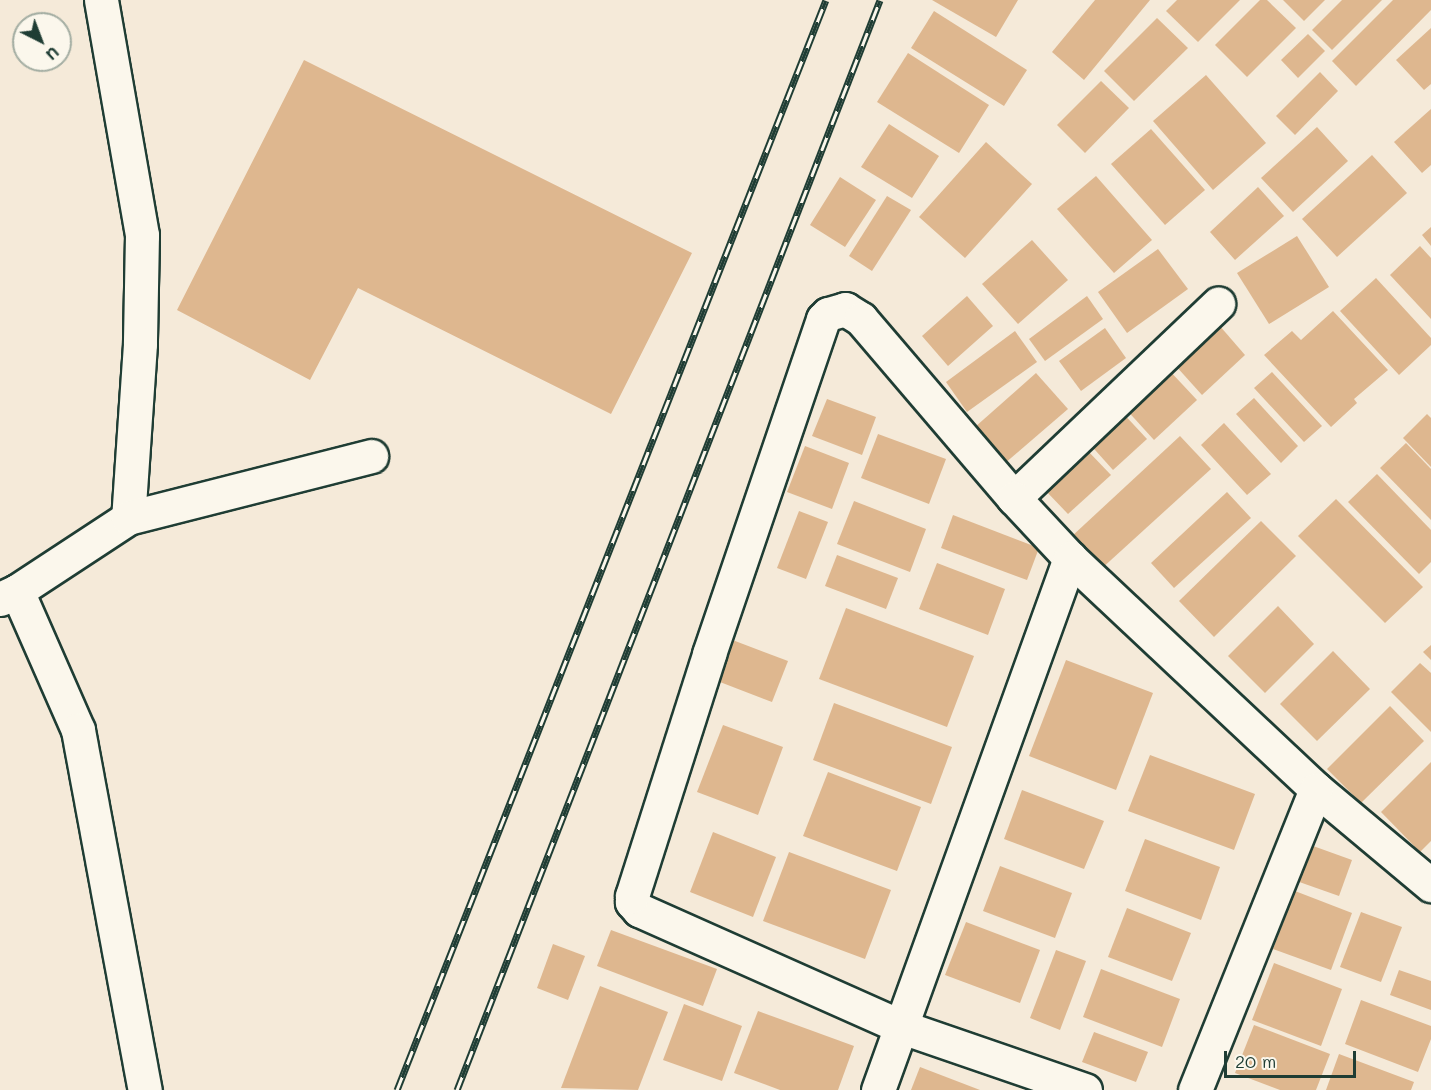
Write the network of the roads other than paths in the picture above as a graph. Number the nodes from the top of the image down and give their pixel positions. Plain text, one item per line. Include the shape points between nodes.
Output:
1 (101, 0) edge
2 (1218, 304) dead end
3 (371, 456) dead end
4 (1014, 498) junction
5 (128, 518) junction
6 (1070, 558) junction
7 (8, 595) edge
8 (1316, 789) junction
9 (1431, 885) edge
10 (902, 1027) junction
11 (145, 1090) edge
12 (878, 1090) edge
13 (1085, 1090) edge
14 (1195, 1090) edge

1 - 5 street via 142,235 140,344
2 - 4 street
3 - 5 street
4 - 6 street
4 - 10 street via 861,319 845,309 823,319 632,896 639,910
5 - 7 street
6 - 8 street
6 - 10 street
7 - 11 street via 78,730
8 - 9 street
8 - 14 street
10 - 12 street
10 - 13 street

